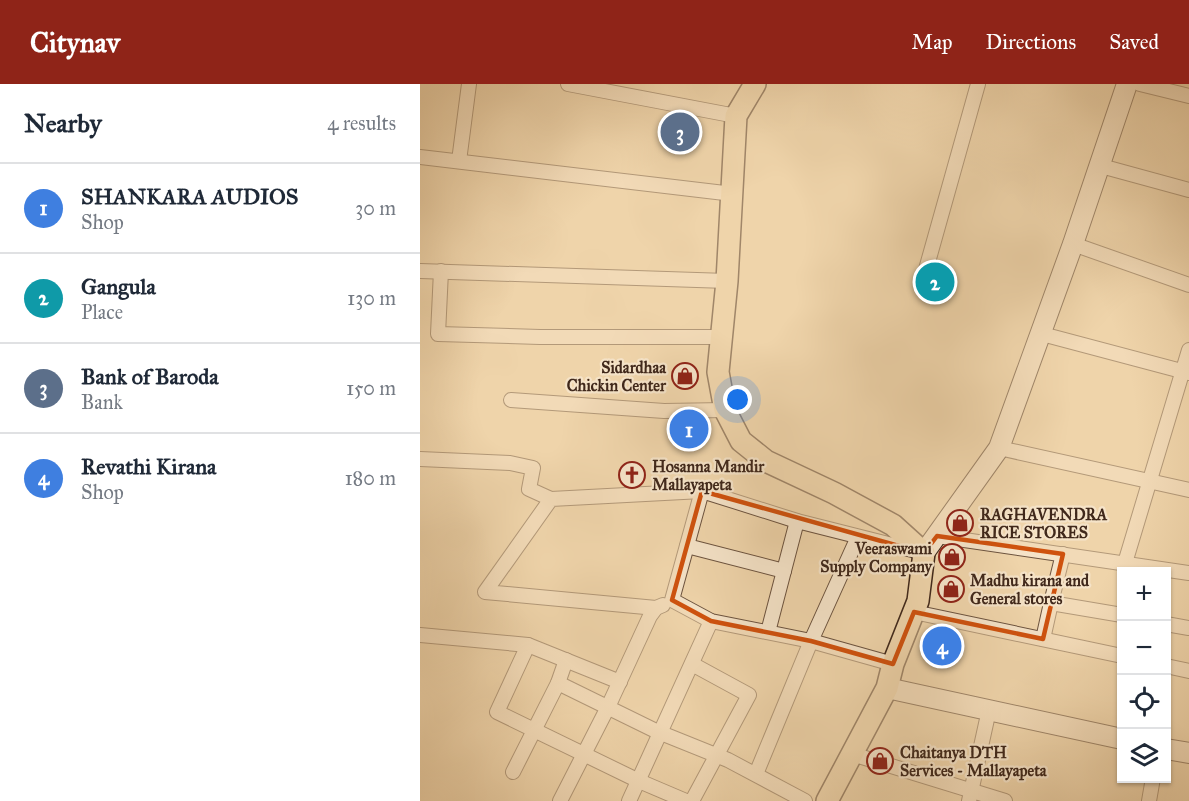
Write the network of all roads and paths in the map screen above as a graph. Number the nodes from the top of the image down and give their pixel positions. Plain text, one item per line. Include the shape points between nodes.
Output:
1 (469, 84) edge
2 (568, 84) edge
3 (755, 84) edge
4 (978, 84) edge
5 (1127, 84) edge
6 (1140, 84) edge
7 (1189, 96) edge
8 (736, 116) junction
9 (420, 157) edge
10 (459, 161) junction
11 (1101, 166) junction
12 (1189, 190) edge
13 (733, 194) junction
14 (1073, 244) junction
15 (420, 271) edge
16 (441, 271) junction
17 (923, 280) dead end
18 (727, 281) junction
19 (1189, 285) edge
20 (1042, 333) junction
21 (722, 337) junction
22 (1189, 350) edge
23 (1186, 372) edge
24 (511, 400) dead end
25 (725, 410) junction
26 (999, 448) junction
27 (420, 459) edge
28 (1150, 481) junction
29 (1189, 490) edge
30 (702, 491) junction
31 (551, 499) junction
32 (797, 521) junction
33 (937, 536) junction
34 (858, 537) junction
35 (687, 546) junction
36 (924, 553) junction
37 (1063, 554) junction
38 (1125, 563) junction
39 (784, 571) junction
40 (1189, 573) edge
41 (672, 600) junction
42 (1051, 603) junction
43 (656, 608) junction
44 (914, 612) junction
45 (1117, 614) edge
46 (711, 621) junction
47 (1171, 625) edge
48 (1189, 628) edge
49 (768, 632) junction
50 (420, 635) edge
51 (1043, 639) junction
52 (811, 641) junction
53 (528, 645) junction
54 (1117, 655) edge
55 (566, 660) junction
56 (692, 664) junction
57 (893, 664) junction
58 (1171, 667) edge
59 (1189, 671) edge
60 (620, 682) junction
61 (558, 683) junction
62 (887, 688) junction
63 (608, 707) junction
64 (989, 710) junction
65 (533, 729) junction
66 (661, 733) junction
67 (1117, 738) edge
68 (1171, 750) edge
69 (1189, 753) edge
70 (584, 754) junction
71 (852, 754) junction
72 (718, 756) junction
73 (513, 772) dead end
74 (756, 774) junction
75 (639, 781) junction
76 (1152, 783) edge
77 (970, 796) edge
78 (560, 801) edge
79 (629, 801) edge
80 (687, 801) edge
81 (692, 801) edge
82 (805, 801) edge
83 (827, 801) edge
84 (1005, 801) edge
85 (1149, 801) edge

1 - 10 street
2 - 8 street
3 - 8 main road
4 - 17 street
5 - 11 main road
6 - 7 street
8 - 13 main road
9 - 10 street
10 - 13 street
11 - 12 street
11 - 14 main road
13 - 18 main road
14 - 19 street
14 - 20 main road
15 - 16 street
16 - 18 street
16 - 21 street via 438,333
18 - 21 main road
20 - 23 street
20 - 26 main road
21 - 25 main road via 718,372
22 - 23 street
23 - 28 street
24 - 25 street via 664,411
25 - 36 main road via 741,441 766,461 893,525
26 - 28 street
26 - 33 main road
27 - 31 street via 510,463 533,468 529,489
28 - 29 street
28 - 38 street
30 - 31 street
30 - 32 street
30 - 35 street
31 - 43 street via 485,592
32 - 34 street
32 - 39 street
33 - 36 main road
33 - 37 street
34 - 36 street
34 - 52 street
35 - 39 street
35 - 41 street
36 - 44 main road
37 - 38 street
37 - 42 street
38 - 40 street
39 - 49 street
41 - 43 street
41 - 46 street
42 - 45 street
42 - 51 street
43 - 60 street
44 - 51 street
44 - 57 main road
46 - 49 street
46 - 56 street
47 - 48 street
49 - 52 street
50 - 53 street
51 - 54 street
52 - 57 street
52 - 74 street
53 - 55 street
53 - 65 street via 497,712
55 - 60 street
55 - 61 street
56 - 66 street
56 - 72 street via 749,695
57 - 62 main road
58 - 59 street
60 - 63 street
61 - 63 street
61 - 65 street
62 - 64 main road
62 - 71 main road
63 - 66 street
63 - 70 street
64 - 67 main road
64 - 77 street
65 - 70 street
65 - 73 street
66 - 72 street
66 - 75 street
68 - 69 main road
70 - 75 street
70 - 78 street
71 - 77 street
71 - 83 main road
72 - 74 street
72 - 81 street
74 - 82 street
75 - 79 street
75 - 80 street
76 - 85 street
77 - 84 street

